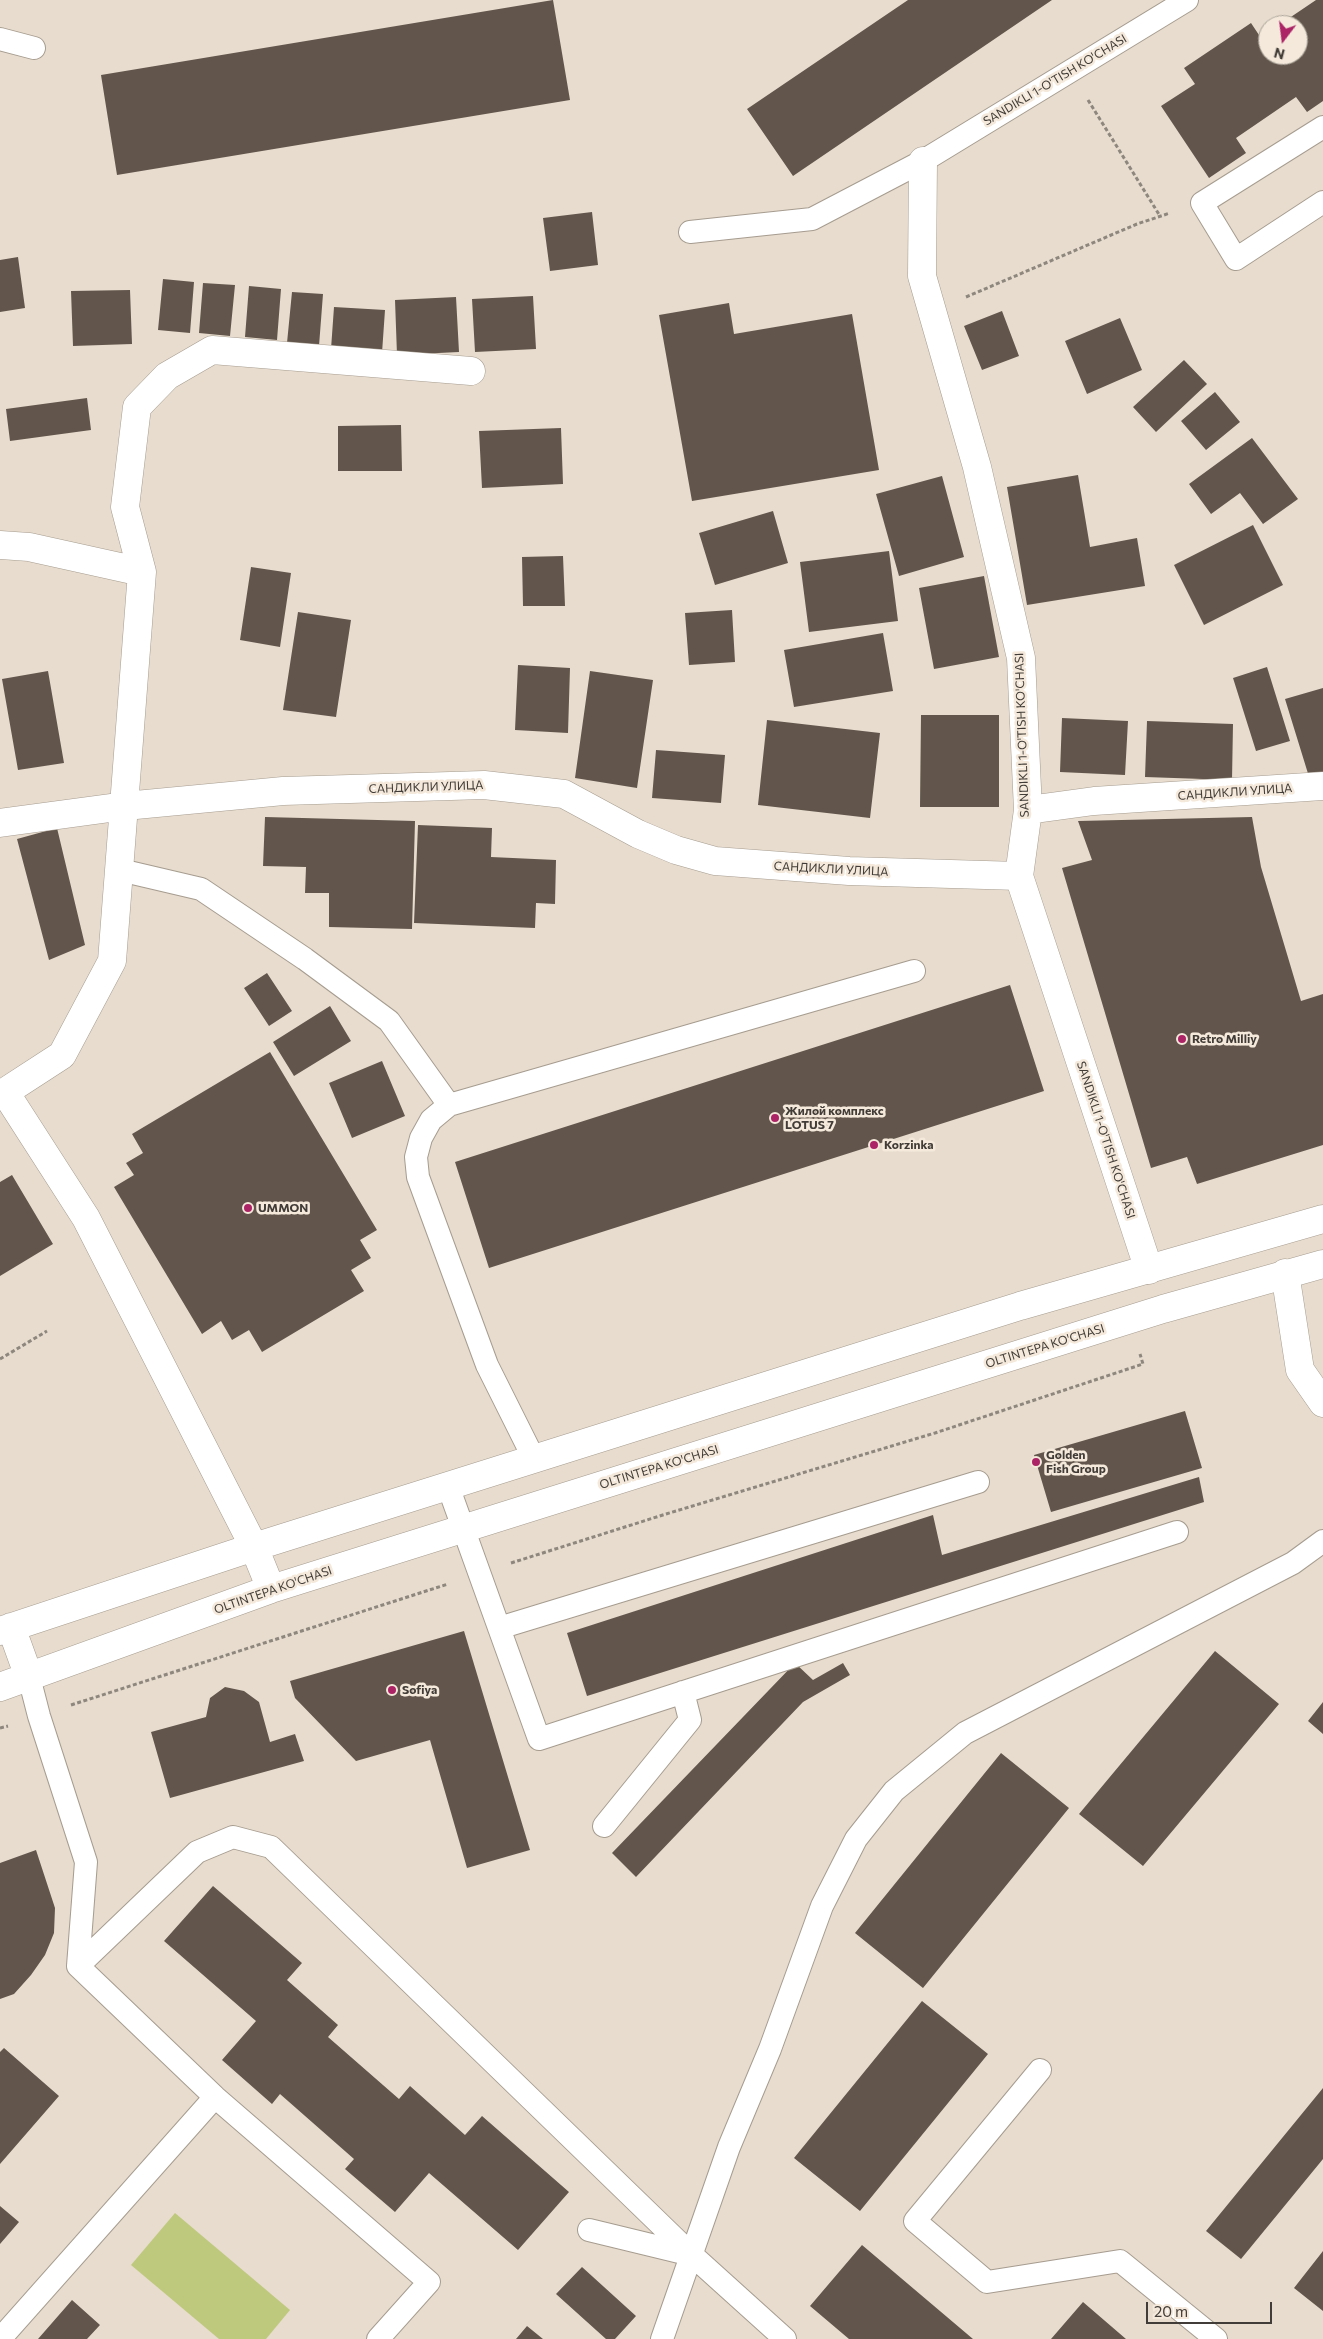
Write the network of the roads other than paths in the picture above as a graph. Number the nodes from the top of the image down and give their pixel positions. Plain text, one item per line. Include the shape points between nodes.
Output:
1 (1187, 0) edge
2 (0, 39) edge
3 (34, 48) dead end
4 (1323, 127) edge
5 (923, 161) junction
6 (1323, 202) edge
7 (690, 232) dead end
8 (471, 370) dead end
9 (0, 545) edge
10 (142, 572) junction
11 (1323, 786) edge
12 (125, 806) junction
13 (1028, 810) junction
14 (0, 823) edge
15 (120, 870) junction
16 (1019, 876) junction
17 (914, 971) dead end
18 (2, 1094) edge
19 (449, 1105) junction
20 (1323, 1220) edge
21 (1279, 1231) junction
22 (1323, 1264) edge
23 (1149, 1270) junction
24 (1285, 1273) junction
25 (1323, 1403) edge
26 (534, 1459) junction
27 (978, 1482) dead end
28 (448, 1486) junction
29 (463, 1529) junction
30 (1177, 1532) dead end
31 (1323, 1541) edge
32 (254, 1547) junction
33 (271, 1589) junction
34 (499, 1628) junction
35 (6, 1629) edge
36 (29, 1677) junction
37 (0, 1687) edge
38 (683, 1692) junction
39 (604, 1826) dead end
40 (78, 1966) junction
41 (1040, 2070) dead end
42 (215, 2097) junction
43 (589, 2230) dead end
44 (692, 2255) junction
45 (0, 2339) edge
46 (378, 2339) edge
47 (662, 2339) edge
48 (785, 2339) edge
49 (1216, 2339) edge

1 - 5 lane, SANDIKLI 1-O'TISH KO'CHASI
2 - 3 lane
4 - 6 lane via 1202,204 1236,259
5 - 7 lane, SANDIKLI 1-O'TISH KO'CHASI via 812,219
5 - 13 street, SANDIKLI 1-O'TISH KO'CHASI via 922,276 977,467 1021,658
8 - 10 street via 212,350 167,376 137,407 125,507
9 - 10 street via 29,547
10 - 12 street
11 - 13 street, САНДИКЛИ УЛИЦА via 1094,801
12 - 14 street, САНДИКЛИ УЛИЦА
12 - 15 street
12 - 16 street, САНДИКЛИ УЛИЦА via 283,791 484,784 564,794 638,834 676,850 715,861 849,871
13 - 16 street, SANDIKLI 1-O'TISH KO'CHASI
15 - 18 street via 112,961 62,1055
15 - 19 lane via 202,889 305,959 389,1021
16 - 23 street, SANDIKLI 1-O'TISH KO'CHASI
17 - 19 lane
18 - 32 street via 86,1218
19 - 26 lane via 431,1120 421,1138 416,1157 418,1177 487,1365
20 - 21 street
21 - 23 street
21 - 24 street
22 - 24 street, OLTINTEPA KO'CHASI
23 - 26 street via 1020,1306
24 - 25 street via 1300,1370
24 - 29 street, OLTINTEPA KO'CHASI
26 - 28 street
27 - 34 lane
28 - 29 lane
28 - 32 street
29 - 33 street, OLTINTEPA KO'CHASI
29 - 34 lane
30 - 38 lane
31 - 44 lane via 1293,1563 965,1733 894,1791 856,1839 822,1906 770,2050 729,2147
32 - 33 street
32 - 35 street
33 - 36 street, OLTINTEPA KO'CHASI
34 - 38 lane via 539,1739
35 - 36 street
36 - 37 street, OLTINTEPA KO'CHASI
36 - 40 lane via 86,1862
38 - 39 lane via 690,1720
40 - 42 lane
40 - 44 lane via 197,1852 233,1837 271,1847
41 - 49 lane via 915,2221 987,2282 1120,2262
42 - 45 lane
42 - 46 lane via 428,2282
43 - 44 lane
44 - 47 lane
44 - 48 lane

